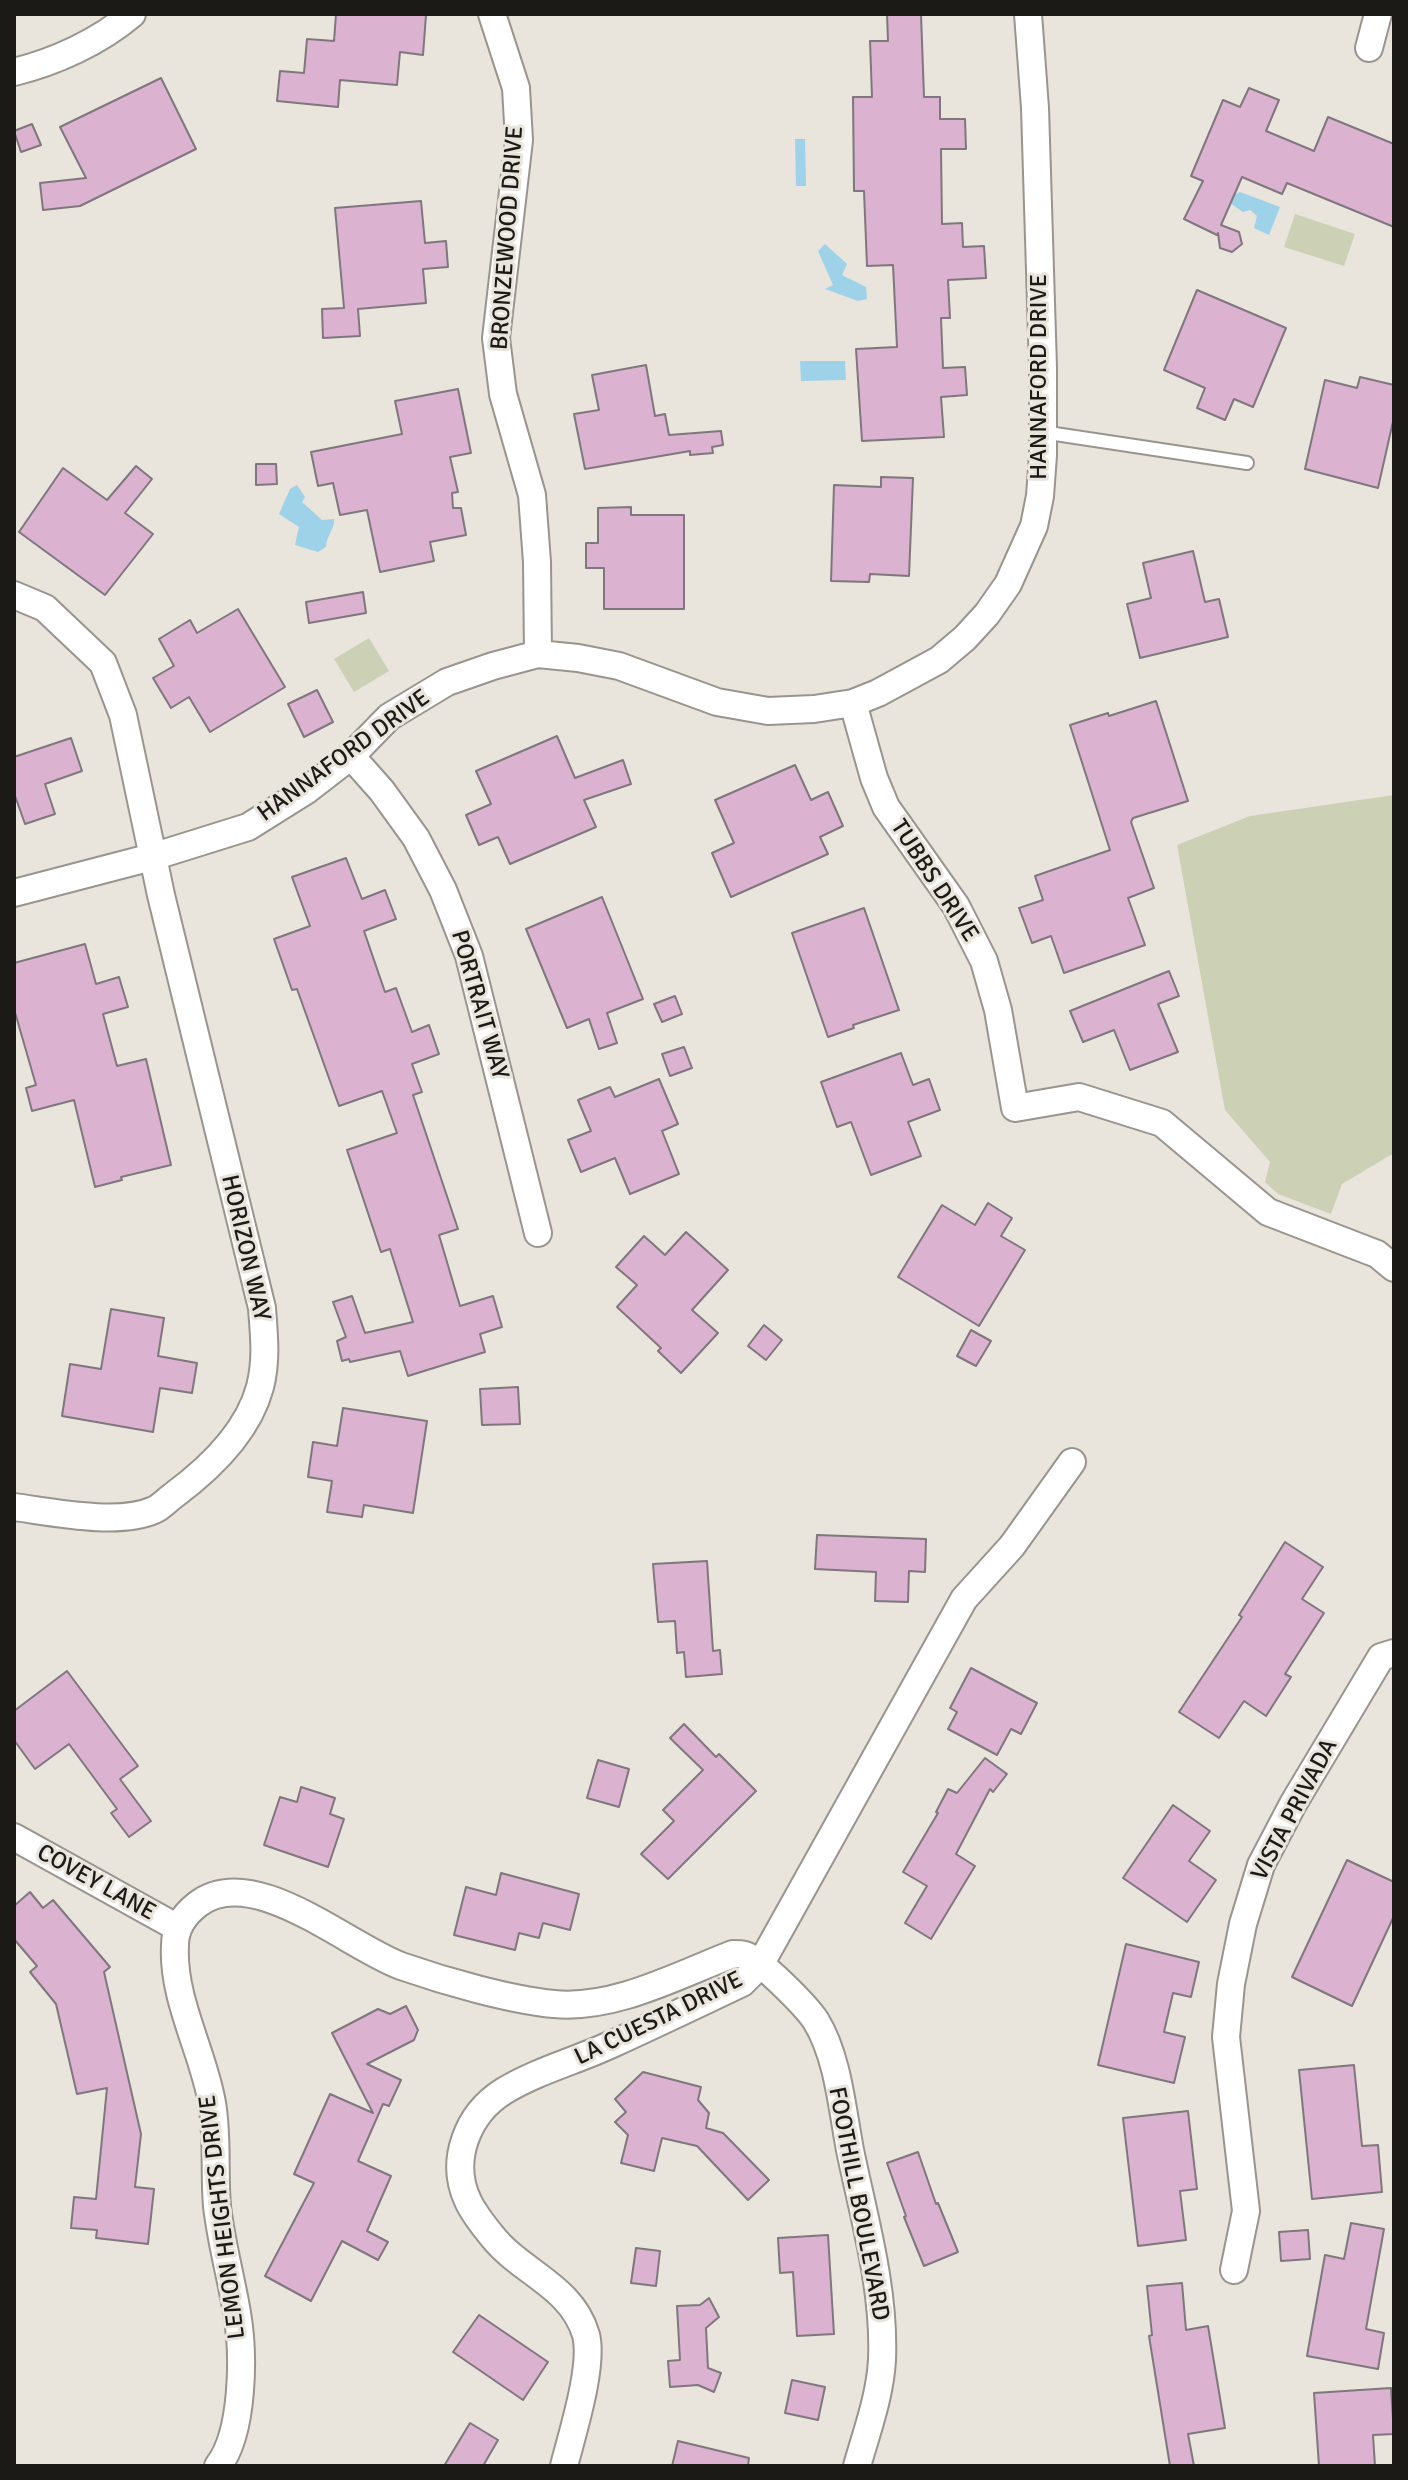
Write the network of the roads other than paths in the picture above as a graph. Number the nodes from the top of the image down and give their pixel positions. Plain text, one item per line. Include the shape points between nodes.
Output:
1 (132, 14) edge
2 (492, 14) edge
3 (1028, 14) edge
4 (1378, 14) edge
5 (1369, 48) dead end
6 (14, 72) edge
7 (1042, 432) junction
8 (1247, 463) dead end
9 (14, 595) edge
10 (538, 654) junction
11 (853, 703) junction
12 (351, 756) junction
13 (152, 857) junction
14 (14, 893) edge
15 (538, 1233) dead end
16 (1394, 1268) edge
17 (1072, 1462) dead end
18 (14, 1507) edge
19 (1394, 1653) edge
20 (14, 1837) edge
21 (178, 1928) junction
22 (760, 1965) junction
23 (1234, 2270) dead end
24 (218, 2466) edge
25 (564, 2466) edge
26 (857, 2466) edge

1 - 6 street via 43,65
2 - 10 street, BRONZEWOOD DRIVE via 516,88 519,140 496,338 503,394 532,495
3 - 7 street, HANNAFORD DRIVE
4 - 5 street
7 - 8 lane
7 - 11 street, HANNAFORD DRIVE via 1034,526 1008,584 987,614 939,660
9 - 13 street, HORIZON WAY via 45,608 103,663 123,715
10 - 11 street, HANNAFORD DRIVE via 619,666 717,702 768,711
10 - 12 street, HANNAFORD DRIVE via 447,682 389,717
11 - 16 street, TUBBS DRIVE via 886,807 956,906 984,961 1015,1108 1079,1097 1162,1123 1268,1212 1377,1254
12 - 13 street, HANNAFORD DRIVE via 248,827
12 - 15 street, PORTRAIT WAY via 416,838 469,956
13 - 14 street, HANNAFORD DRIVE
13 - 18 street, HORIZON WAY via 262,1308 266,1350 260,1388 247,1416 204,1474 153,1511 105,1518
17 - 22 street, LA CUESTA DRIVE via 1012,1546 964,1599
19 - 23 street, VISTA PRIVADA via 1381,1657 1293,1804 1261,1865 1243,1924 1226,2037 1246,2211
20 - 21 street, COVEY LANE
21 - 22 street via 206,1898 246,1892 309,1917 400,1965 563,2005 624,1995 733,1954
21 - 24 street, LEMON HEIGHTS DRIVE via 180,1986 212,2101 219,2222 240,2337 237,2411
22 - 25 street, LA CUESTA DRIVE via 742,1983 510,2088 489,2103 465,2136 461,2176 478,2219 498,2244 566,2298 580,2316 587,2339 585,2374
22 - 26 street, FOOTHILL BOULEVARD via 800,2001 823,2035 869,2241 882,2358

